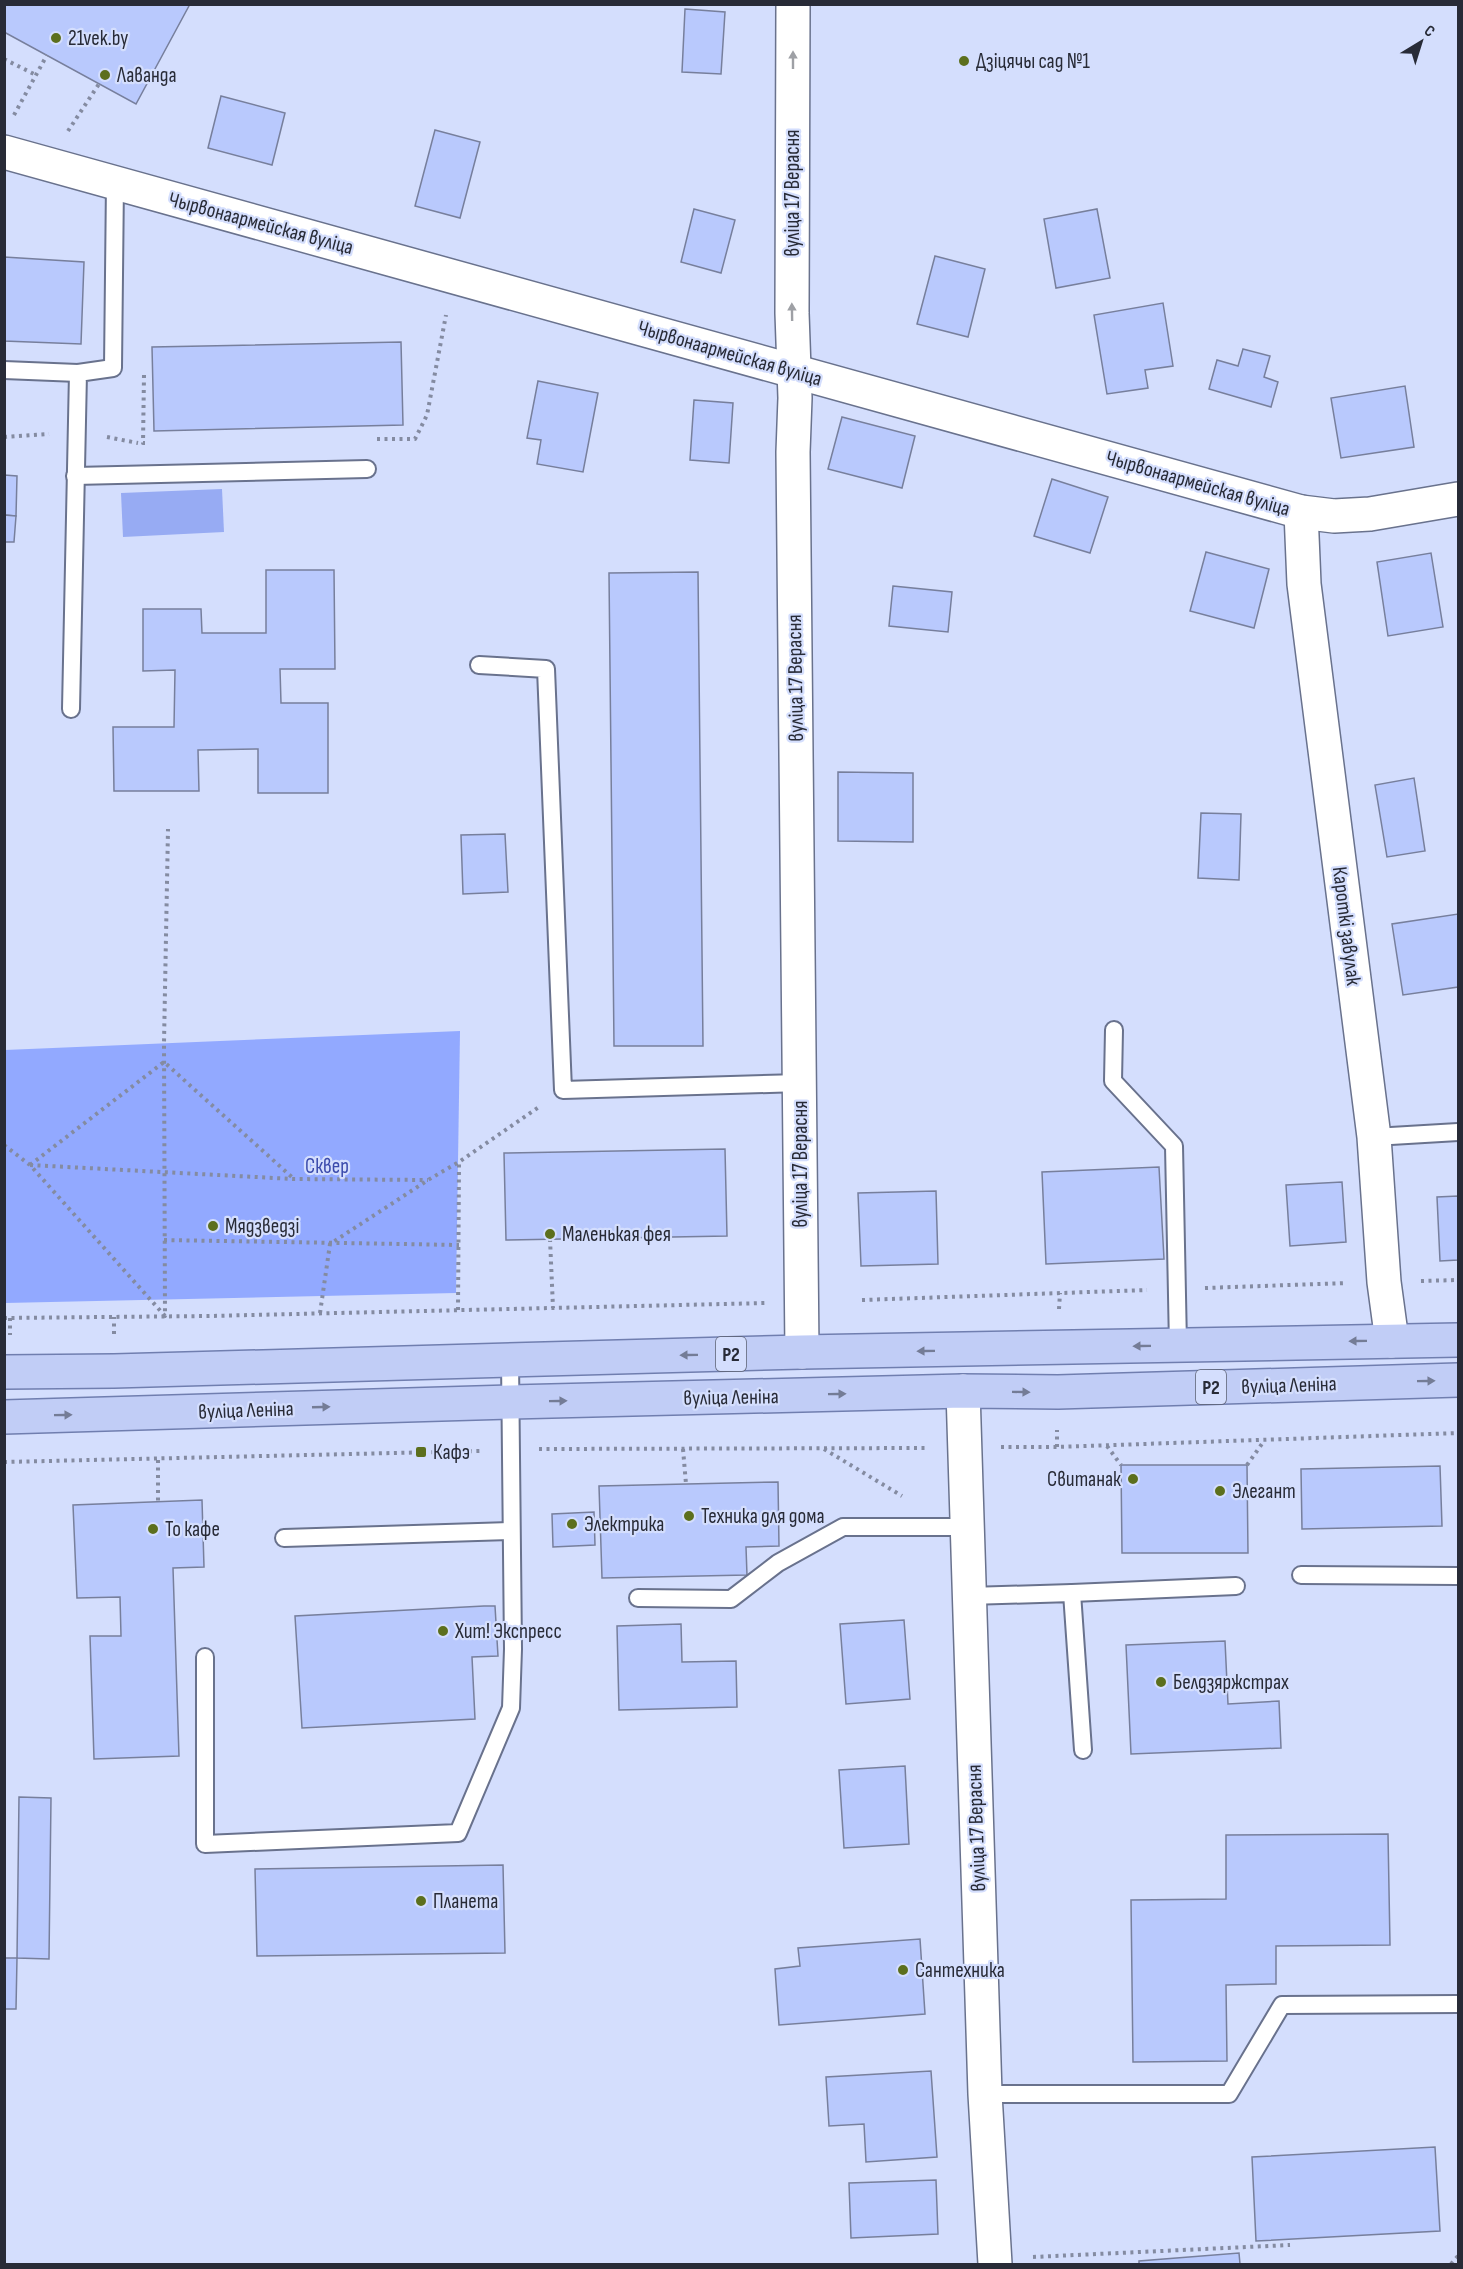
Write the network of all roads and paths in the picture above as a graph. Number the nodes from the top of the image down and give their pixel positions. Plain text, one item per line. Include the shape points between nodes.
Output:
1 (793, 4) edge
2 (47, 55) dead end
3 (4, 59) edge
4 (36, 75) junction
5 (99, 84) dead end
6 (14, 116) dead end
7 (63, 140) dead end
8 (4, 152) edge
9 (115, 182) junction
10 (446, 314) dead end
11 (144, 367) dead end
12 (4, 370) edge
13 (794, 371) junction
14 (78, 373) junction
15 (369, 440) dead end
16 (153, 443) dead end
17 (367, 469) dead end
18 (75, 476) junction
19 (1458, 499) edge
20 (1301, 512) junction
21 (479, 665) dead end
22 (71, 709) dead end
23 (168, 829) dead end
24 (1114, 1030) dead end
25 (164, 1062) junction
26 (800, 1083) junction
27 (563, 1090) junction
28 (1458, 1132) edge
29 (1374, 1137) junction
30 (4, 1145) edge
31 (459, 1162) junction
32 (30, 1165) junction
33 (164, 1172) junction
34 (293, 1179) junction
35 (428, 1180) junction
36 (550, 1239) dead end
37 (165, 1240) junction
38 (330, 1244) junction
39 (459, 1245) junction
40 (777, 1303) dead end
41 (553, 1308) junction
42 (458, 1310) junction
43 (320, 1313) junction
44 (165, 1316) junction
45 (4, 1318) edge
46 (1457, 1340) edge
47 (1392, 1341) junction
48 (1178, 1346) junction
49 (962, 1350) junction
50 (802, 1352) junction
51 (510, 1360) junction
52 (4, 1372) edge
53 (1458, 1380) edge
54 (1391, 1382) junction
55 (1458, 1386) edge
56 (963, 1391) junction
57 (804, 1395) junction
58 (511, 1402) junction
59 (4, 1417) edge
60 (1264, 1440) dead end
61 (1107, 1445) dead end
62 (683, 1449) dead end
63 (823, 1449) dead end
64 (485, 1450) dead end
65 (158, 1460) junction
66 (4, 1462) edge
67 (1247, 1464) dead end
68 (1121, 1465) dead end
69 (686, 1484) dead end
70 (910, 1501) dead end
71 (158, 1502) dead end
72 (967, 1527) junction
73 (511, 1531) junction
74 (284, 1538) dead end
75 (1301, 1575) dead end
76 (1458, 1576) edge
77 (1236, 1586) dead end
78 (1072, 1593) junction
79 (969, 1596) junction
80 (638, 1598) dead end
81 (205, 1657) dead end
82 (1083, 1750) dead end
83 (1458, 2004) edge
84 (985, 2094) junction
85 (1290, 2245) dead end
86 (1458, 2256) edge
87 (1009, 2261) edge
88 (1451, 2265) edge

13 -> 1 street, вуліца 17 Верасня
2 - 4 path
3 - 4 path
4 - 6 path
5 - 7 path
8 - 9 street, Чырвонаармейская вуліца
9 - 13 street, Чырвонаармейская вуліца
9 - 14 lane via 113,368
10 - 15 path via 427,415 415,439
11 - 16 path via 142,444
12 - 14 lane
13 - 20 street, Чырвонаармейская вуліца
13 - 26 street, вуліца 17 Верасня
14 - 18 lane
17 - 18 lane
18 - 22 lane
19 - 20 street, Чырвонаармейская вуліца via 1370,514 1334,516
20 - 29 street, Кароткі завулак via 1305,596
21 - 27 lane via 546,669
23 - 25 path
24 - 48 lane via 1113,1081 1174,1146
25 - 32 path
25 - 33 path
25 - 34 path
26 - 27 lane
26 - 50 street, вуліца 17 Верасня
27 - 31 path
28 - 29 lane
29 - 47 street, Кароткі завулак
30 - 32 path
31 - 35 path
31 - 39 path
32 - 33 path
32 - 44 path
33 - 34 path
33 - 37 path
34 - 35 path
35 - 38 path
36 - 41 path
37 - 38 path
37 - 44 path
38 - 39 path
38 - 43 path
39 - 42 path
40 - 41 path
41 - 42 path
42 - 43 path
43 - 44 path
44 - 45 path
46 - 47 main road, вуліца Леніна / Р2
46 - 53 lane
47 -> 48 main road, вуліца Леніна / Р2
47 - 54 main road
48 -> 49 main road, вуліца Леніна / Р2
49 -> 50 main road, вуліца Леніна / Р2
49 - 56 main road
50 -> 51 main road, вуліца Леніна / Р2
50 - 57 main road
51 - 52 main road, вуліца Леніна / Р2
51 - 58 lane
54 -> 53 main road, вуліца Леніна / Р2
53 - 55 lane
56 -> 54 main road, вуліца Леніна / Р2
57 -> 56 main road, вуліца Леніна / Р2
56 - 72 street, вуліца 17 Верасня
58 -> 57 main road, вуліца Леніна / Р2
59 -> 58 main road, вуліца Леніна / Р2
58 - 73 lane
60 - 67 path
61 - 68 path
62 - 69 path
63 - 70 path
64 - 65 path
65 - 66 path
65 - 71 path
72 - 79 street, вуліца 17 Верасня
72 - 80 lane via 843,1527 778,1563 731,1599
73 - 74 lane
73 - 81 lane via 511,1708 458,1833 205,1844
75 - 76 lane
77 - 78 lane
78 - 79 lane
78 - 82 lane
79 - 84 street, вуліца 17 Верасня
83 - 84 lane via 1282,2005 1229,2094
84 - 87 street, вуліца 17 Верасня
85 - 87 path
86 - 88 path

